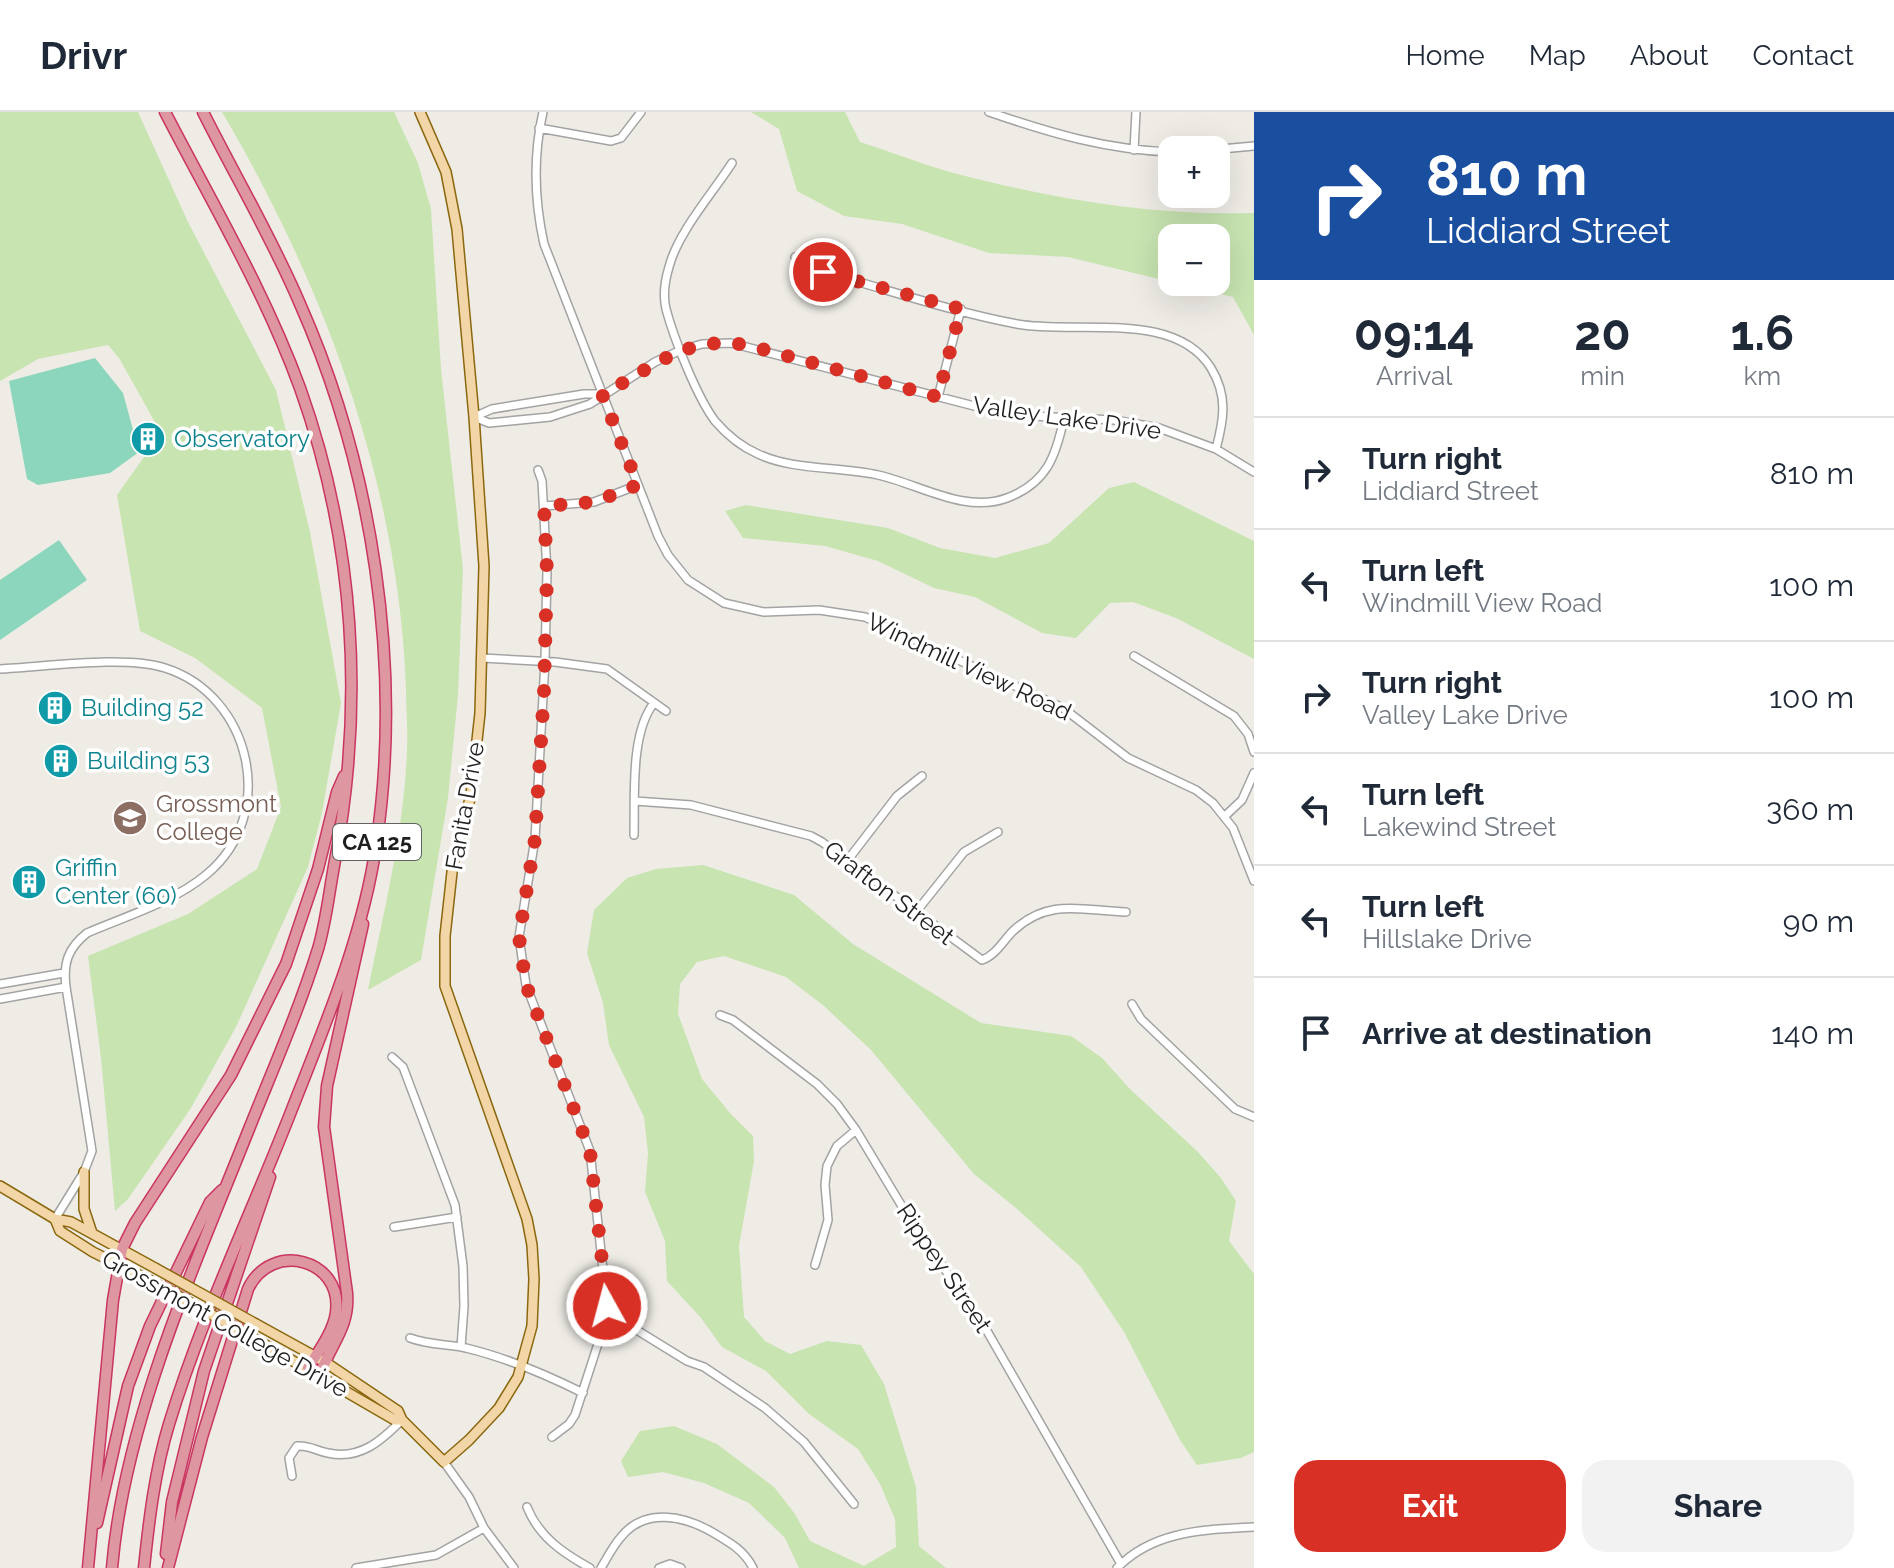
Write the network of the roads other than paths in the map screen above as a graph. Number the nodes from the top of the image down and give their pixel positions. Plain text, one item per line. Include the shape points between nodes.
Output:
1 (165, 112) edge
2 (203, 112) edge
3 (420, 112) edge
4 (543, 112) edge
5 (641, 112) edge
6 (989, 112) edge
7 (1136, 112) edge
8 (539, 128) junction
9 (1254, 146) edge
10 (1230, 148) edge
11 (1134, 150) junction
12 (1158, 151) edge
13 (732, 163) dead end
14 (795, 257) dead end
15 (961, 309) junction
16 (681, 350) junction
17 (602, 394) junction
18 (938, 397) junction
19 (474, 417) junction
20 (1064, 418) junction
21 (1216, 449) junction
22 (538, 470) dead end
23 (1254, 472) edge
24 (638, 485) junction
25 (544, 506) junction
26 (1134, 656) dead end
27 (482, 658) junction
28 (545, 661) junction
29 (0, 669) edge
30 (654, 703) junction
31 (666, 711) dead end
32 (1254, 752) edge
33 (349, 763) junction
34 (1254, 773) edge
35 (922, 776) dead end
36 (635, 801) junction
37 (1225, 816) junction
38 (998, 832) dead end
39 (634, 835) dead end
40 (847, 861) junction
41 (371, 874) junction
42 (1254, 881) edge
43 (916, 912) junction
44 (1126, 912) dead end
45 (64, 973) junction
46 (0, 984) edge
47 (66, 987) junction
48 (0, 999) edge
49 (1132, 1004) dead end
50 (720, 1015) dead end
51 (392, 1057) dead end
52 (1254, 1117) edge
53 (284, 1128) junction
54 (856, 1130) junction
55 (84, 1172) junction
56 (0, 1186) edge
57 (227, 1186) junction
58 (457, 1217) junction
59 (55, 1219) junction
60 (394, 1227) dead end
61 (92, 1233) junction
62 (122, 1249) junction
63 (815, 1265) dead end
64 (120, 1266) junction
65 (605, 1322) junction
66 (410, 1338) dead end
67 (461, 1347) junction
68 (320, 1359) junction
69 (522, 1364) junction
70 (308, 1368) junction
71 (320, 1375) junction
72 (583, 1393) junction
73 (402, 1420) junction
74 (552, 1437) dead end
75 (444, 1462) junction
76 (292, 1476) dead end
77 (854, 1504) dead end
78 (527, 1507) dead end
79 (1254, 1527) edge
80 (484, 1528) junction
81 (1119, 1566) edge
82 (88, 1568) edge
83 (112, 1568) edge
84 (144, 1568) edge
85 (166, 1568) edge
86 (356, 1568) edge
87 (514, 1568) edge
88 (590, 1568) edge
89 (601, 1568) edge
90 (659, 1568) edge
91 (681, 1568) edge
92 (753, 1568) edge

1 - 33 highway, CA 125 via 246,265 299,384 320,448 347,586 353,657
2 - 41 highway, CA 125 via 300,303 349,440 366,508 384,662 384,743
3 - 19 main road, Fanita Drive via 450,185
4 - 8 street, Windmill View Road
5 - 8 street via 621,138 611,141
6 - 11 street via 1064,137
7 - 11 street
8 - 17 street, Windmill View Road via 535,177 544,244
9 - 10 street
11 - 12 street
13 - 16 street via 669,265 666,308
14 - 15 street via 823,272
15 - 18 street
15 - 21 street via 1018,324 1128,329 1184,341 1207,362 1222,391 1225,415
16 - 17 street, Valley Lake Drive
16 - 18 street, Valley Lake Drive via 713,343 747,345
16 - 20 street via 709,412 748,449 778,461 851,469 975,503 1010,496 1039,478 1054,457
17 - 19 street, Valley Lake Drive via 492,409
17 - 19 street, Valley Lake Drive via 590,404 550,417 489,423
17 - 24 street, Windmill View Road
18 - 20 street, Valley Lake Drive via 1009,415
19 - 27 main road, Fanita Drive via 484,566
20 - 21 street, Valley Lake Drive via 1145,425
21 - 23 street, Valley Lake Drive
22 - 25 street
24 - 25 street via 594,502
24 - 37 street, Windmill View Road via 674,564 714,598 754,611 830,610 877,620 1063,708 1128,758 1196,790
25 - 28 street
26 - 32 street via 1234,716
27 - 28 street
27 - 69 main road, Fanita Drive via 471,795 453,863 445,986 527,1219 534,1296
28 - 30 street via 607,669
28 - 65 street via 535,839 519,937 526,985 590,1151
29 - 45 street via 126,662 185,675 227,712 248,770 247,808 230,848 214,868 188,888 87,933 74,944
30 - 31 street
30 - 36 street via 640,730
33 - 57 highway, CA 125 via 319,945
33 - 62 highway via 304,918 281,976 231,1075
34 - 37 street via 1247,794
35 - 40 street via 897,796
36 - 39 street
36 - 40 street, Grafton Street via 691,805 811,836
37 - 42 street, Windmill View Road
38 - 43 street via 964,852
40 - 43 street, Grafton Street
41 - 53 highway, CA 125 via 349,955
41 - 68 highway via 327,1086 324,1127 348,1306 344,1327
43 - 44 street, Grafton Street via 982,960 1021,925 1045,912 1083,907
45 - 46 street
45 - 47 street
47 - 48 street
47 - 55 street via 91,1135
49 - 52 street via 1141,1019 1235,1109
50 - 54 street, Rippey Street via 817,1084
51 - 58 street via 403,1067
53 - 84 highway, CA 125 via 168,1428
53 - 85 highway via 204,1371 172,1502
54 - 63 street via 837,1146 827,1166 828,1220
54 - 81 street, Rippey Street via 983,1324
55 - 59 street
55 - 61 main road via 84,1209
56 - 59 main road, Grossmont College Drive
57 - 82 highway via 210,1202 150,1326 128,1386
57 - 83 highway, CA 125 via 146,1403
58 - 60 street
58 - 67 street via 463,1266
59 - 61 main road, Grossmont College Drive
59 - 64 main road, Grossmont College Drive via 60,1231
61 - 62 main road, Grossmont College Drive
62 - 64 highway
62 - 68 main road, Grossmont College Drive, bridge
64 - 70 main road, Grossmont College Drive, bridge
64 - 82 highway
65 - 72 street
65 - 77 street via 635,1329 765,1408 804,1442
66 - 67 street
67 - 69 street
68 - 70 highway
68 - 71 highway
68 - 73 main road, Grossmont College Drive via 398,1411
68 - 85 highway via 335,1318 332,1286 319,1270 303,1262 268,1265 248,1289
69 - 72 street
69 - 75 main road, Fanita Drive via 499,1408
70 - 71 main road, Grossmont College Drive
71 - 73 main road, Grossmont College Drive
72 - 74 street via 569,1424
73 - 75 main road, Grossmont College Drive
73 - 76 street via 358,1453 336,1455 297,1446 289,1458
75 - 80 street, Grossmont College Drive
78 - 88 street via 534,1525 555,1546
79 - 81 street via 1172,1535
80 - 86 street via 436,1555
80 - 87 street, Grossmont College Drive
89 - 92 street via 627,1530 669,1517 692,1521 734,1545
90 - 91 street

